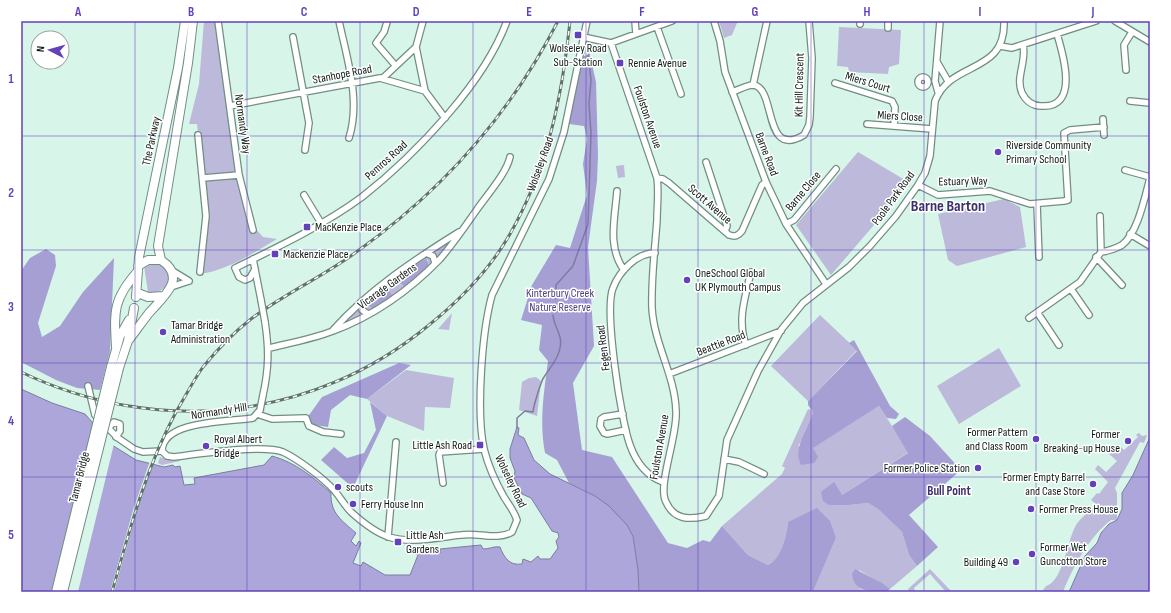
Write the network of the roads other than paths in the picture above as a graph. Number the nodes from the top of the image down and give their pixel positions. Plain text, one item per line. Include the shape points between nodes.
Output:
1 (185, 21) edge
2 (193, 21) edge
3 (218, 21) edge
4 (225, 21) edge
5 (339, 21) edge
6 (423, 21) edge
7 (507, 21) edge
8 (587, 21) edge
9 (635, 21) edge
10 (672, 21) edge
11 (714, 21) edge
12 (767, 21) edge
13 (809, 21) edge
14 (888, 21) edge
15 (940, 21) edge
16 (1004, 21) edge
17 (1096, 21) edge
18 (1116, 21) edge
19 (387, 22) edge
20 (1078, 24) edge
21 (657, 27) junction
22 (888, 28) dead end
23 (1132, 32) junction
24 (636, 34) junction
25 (1057, 34) junction
26 (293, 37) dead end
27 (583, 37) junction
28 (1150, 42) edge
29 (611, 43) junction
30 (1023, 45) junction
31 (1000, 46) junction
32 (416, 47) junction
33 (937, 62) junction
34 (395, 66) junction
35 (935, 69) junction
36 (1126, 70) dead end
37 (383, 78) junction
38 (927, 78) dead end
39 (948, 81) junction
40 (352, 83) junction
41 (835, 83) dead end
42 (753, 85) junction
43 (425, 91) junction
44 (732, 92) junction
45 (938, 92) junction
46 (303, 93) junction
47 (681, 94) dead end
48 (1130, 102) dead end
49 (1150, 103) edge
50 (230, 106) junction
51 (445, 118) junction
52 (1103, 119) dead end
53 (867, 124) dead end
54 (894, 126) junction
55 (1104, 127) junction
56 (932, 129) junction
57 (198, 135) dead end
58 (1104, 135) dead end
59 (349, 138) dead end
60 (305, 150) dead end
61 (510, 157) dead end
62 (706, 162) dead end
63 (836, 169) dead end
64 (1125, 170) dead end
65 (239, 175) junction
66 (1150, 177) edge
67 (203, 178) junction
68 (657, 178) junction
69 (766, 182) junction
70 (918, 185) junction
71 (617, 191) dead end
72 (304, 196) dead end
73 (1147, 196) edge
74 (1036, 204) junction
75 (1100, 216) dead end
76 (321, 223) junction
77 (786, 224) junction
78 (253, 230) dead end
79 (462, 230) junction
80 (725, 231) junction
81 (1130, 234) junction
82 (1150, 246) edge
83 (1038, 247) junction
84 (1045, 247) dead end
85 (1101, 252) junction
86 (426, 253) junction
87 (655, 253) junction
88 (1039, 257) dead end
89 (253, 259) junction
90 (161, 260) junction
91 (1095, 260) junction
92 (435, 263) junction
93 (138, 269) junction
94 (255, 269) junction
95 (171, 270) junction
96 (624, 270) junction
97 (200, 272) dead end
98 (752, 272) dead end
99 (249, 279) junction
100 (826, 284) junction
101 (1122, 285) dead end
102 (258, 286) junction
103 (171, 287) junction
104 (1071, 289) junction
105 (164, 296) junction
106 (361, 302) junction
107 (134, 308) dead end
108 (1038, 312) junction
109 (368, 314) junction
110 (1089, 315) dead end
111 (131, 318) junction
112 (1029, 318) dead end
113 (781, 330) junction
114 (332, 331) junction
115 (128, 341) junction
116 (746, 345) junction
117 (1059, 345) dead end
118 (116, 347) junction
119 (268, 348) junction
120 (115, 368) junction
121 (669, 374) junction
122 (88, 386) dead end
123 (259, 412) junction
124 (623, 414) junction
125 (108, 428) junction
126 (626, 430) junction
127 (341, 434) dead end
128 (116, 436) junction
129 (396, 442) dead end
130 (484, 449) junction
131 (162, 451) junction
132 (724, 459) junction
133 (764, 474) dead end
134 (664, 482) junction
135 (443, 483) dead end
136 (388, 537) junction
137 (56, 592) edge
138 (63, 592) edge

1 - 93 highway, The Parkway
2 - 90 highway, The Parkway via 158,246
3 - 4 street
3 - 50 street, Normandy Way
5 - 40 street
6 - 32 street
7 - 51 street, Pemros Road via 474,84
8 - 27 street, Wolseley Road
9 - 24 street
10 - 21 street
11 - 44 street, Barne Road
12 - 42 street
13 - 42 street, Kit Hill Crescent via 812,58 810,117 804,135 789,140 780,136 774,128 763,94
14 - 22 street
15 - 33 street
16 - 31 street
17 - 20 street
18 - 23 street
19 - 34 street via 376,43
20 - 25 street
21 - 24 street
21 - 47 street
23 - 28 street
23 - 36 street via 1124,45
24 - 29 street
25 - 30 street
25 - 30 street via 1063,55 1066,84 1063,96 1048,106 1033,105 1023,95 1020,83
26 - 46 street
27 - 29 street
27 - 130 street, Wolseley Road via 564,132 549,179 492,295 488,309 481,387
29 - 68 street, Foulston Avenue
30 - 31 street via 1007,49
31 - 39 street via 984,62
32 - 34 street
32 - 43 street
33 - 35 street
33 - 39 street
34 - 37 street
35 - 38 street
35 - 45 street via 935,86
37 - 40 street, Stanhope Road
37 - 43 street, Stanhope Road
39 - 45 street
40 - 46 street, Stanhope Road
40 - 59 street via 355,113
41 - 54 street, Miers Court via 892,101 896,107
42 - 44 street
43 - 51 street
44 - 69 street, Barne Road
45 - 56 street, Poole Park Road
46 - 50 street, Stanhope Road
46 - 60 street via 309,123
48 - 49 street
50 - 65 street, Normandy Way
51 - 76 street, Pemros Road via 393,171 361,197
52 - 55 street
53 - 54 street, Miers Close
54 - 56 street, Miers Close
55 - 58 street
55 - 74 street, Estuary Way via 1065,131 1068,200
56 - 70 street, Poole Park Road via 930,156
57 - 67 street
61 - 79 street, Vicarage Gardens via 493,187
62 - 80 street via 727,226
63 - 77 street, Barne Close via 794,220
64 - 66 street
65 - 67 street
65 - 78 street, Normandy Way
66 - 73 street
67 - 97 street via 206,216 204,261
68 - 80 street, Scott Avenue via 663,179
68 - 87 street, Foulston Avenue
69 - 77 street, Barne Road
69 - 80 street, Scott Avenue via 762,185 738,236 729,236
70 - 74 street, Estuary Way via 938,195 990,191 1021,203
70 - 100 street, Poole Park Road via 870,246 849,267
71 - 96 street via 614,245 618,261
72 - 76 street
73 - 81 street
74 - 83 street
75 - 85 street
76 - 89 street, Pemros Road
77 - 100 street, Barne Road
79 - 86 street, Vicarage Gardens
79 - 92 street, Vicarage Gardens
81 - 82 street
81 - 85 street via 1121,245
83 - 84 street
83 - 88 street
85 - 91 street
86 - 92 street via 433,256
86 - 106 street, Vicarage Gardens
87 - 96 street, Fegen Road via 639,257
87 - 121 street, Foulston Avenue via 652,308 654,326
89 - 94 street, Normandy Hill
89 - 99 street, Pemros Road via 235,268 239,277 243,280
90 - 93 highway via 148,260
90 - 95 highway
91 - 101 street
91 - 104 street via 1085,276
92 - 109 street, Vicarage Gardens via 404,291
93 - 105 highway via 137,295
93 - 118 highway via 119,299
94 - 99 street
94 - 102 street, Normandy Hill
95 - 103 highway
95 - 103 street via 189,280
96 - 124 street, Fegen Road via 612,289 609,309
98 - 116 street via 741,321
99 - 102 street
100 - 113 street, Foulston Avenue via 803,303
102 - 119 street, Normandy Hill, bridge
103 - 105 highway
104 - 108 street
104 - 110 street
105 - 115 highway
106 - 109 street via 362,310
106 - 114 street, Vicarage Gardens
107 - 111 highway
108 - 112 street
108 - 117 street
109 - 114 street, Vicarage Gardens
111 - 115 highway
111 - 118 highway
113 - 116 street, Beattie Road
113 - 132 street, Foulston Avenue via 735,420 727,440
114 - 119 street, Vicarage Gardens
115 - 120 highway
116 - 121 street, Beattie Road
118 - 120 highway
119 - 123 street, Normandy Hill, bridge via 269,367
120 - 137 highway, bridge
120 - 138 highway, Tamar Bridge, bridge
121 - 134 street, Foulston Avenue via 675,400 676,424
122 - 125 street, Wolseley Road via 95,415
123 - 127 street via 272,419 306,418 309,426 323,432
123 - 131 street, Normandy Hill via 253,418 190,426 166,437 162,443
124 - 126 street, Fegen Road
124 - 126 street via 604,417 600,426 607,434
125 - 128 street, Wolseley Road
125 - 128 street via 114,422 120,424 120,431
126 - 134 street, Fegen Road via 630,446 646,472 654,479
128 - 131 street, Wolseley Road via 134,449 143,452
129 - 136 street
130 - 135 street via 440,452
130 - 136 street, Wolseley Road via 517,520 512,532 501,536 462,534 425,540
131 - 136 street, Wolseley Road via 167,456 174,457 268,449 283,452 333,489 351,512
132 - 133 street via 739,462
132 - 134 street, Foulston Avenue via 719,496 706,516 688,520 678,517 665,501

